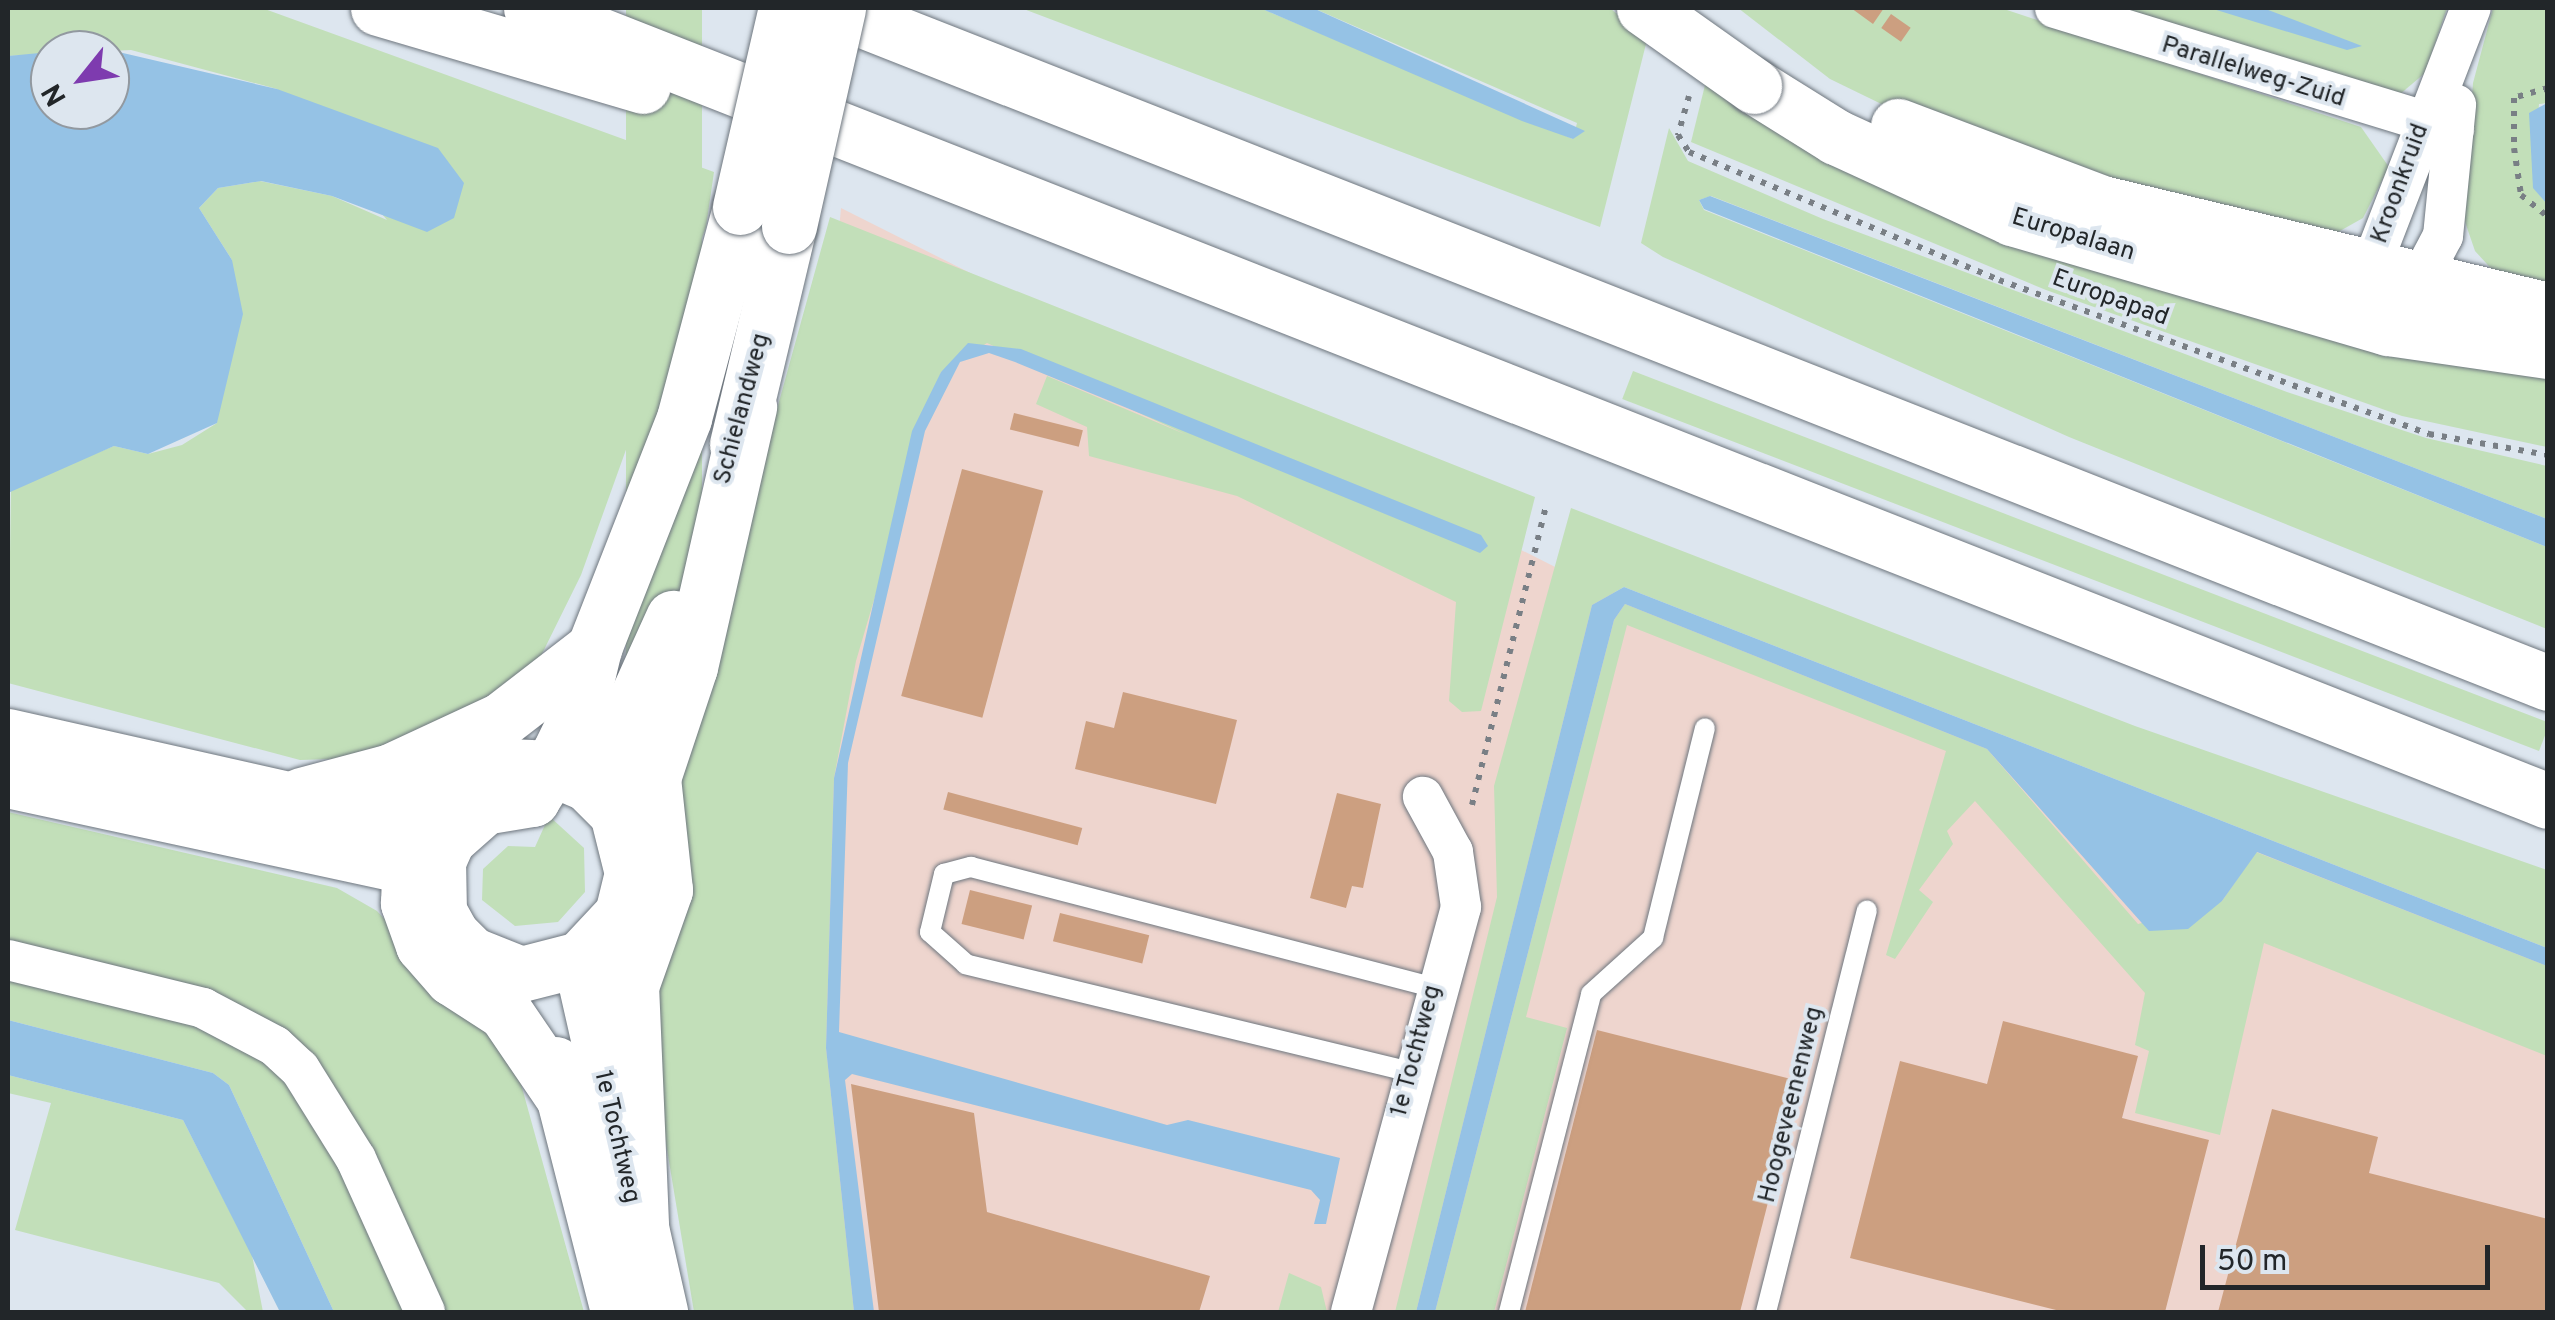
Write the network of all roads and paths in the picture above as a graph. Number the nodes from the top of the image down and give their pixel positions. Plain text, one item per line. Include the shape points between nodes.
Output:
1 (378, 8) edge
2 (531, 8) edge
3 (786, 8) edge
4 (835, 8) edge
5 (1644, 8) edge
6 (1705, 8) edge
7 (2054, 8) edge
8 (2467, 17) edge
9 (1760, 71) junction
10 (2548, 88) edge
11 (2438, 128) junction
12 (1678, 136) dead end
13 (988, 189) junction
14 (764, 216) junction
15 (2548, 218) edge
16 (2397, 278) junction
17 (2548, 310) edge
18 (2388, 328) junction
19 (2548, 351) edge
20 (749, 407) junction
21 (2548, 455) edge
22 (594, 648) junction
23 (2548, 683) edge
24 (1705, 728) dead end
25 (8, 736) edge
26 (535, 777) junction
27 (8, 780) edge
28 (604, 797) junction
29 (1423, 797) dead end
30 (2548, 801) edge
31 (428, 815) junction
32 (279, 819) junction
33 (417, 885) junction
34 (1867, 911) dead end
35 (580, 959) junction
36 (8, 960) edge
37 (506, 985) junction
38 (1433, 988) junction
39 (1412, 1072) junction
40 (642, 1246) junction
41 (425, 1312) edge
42 (618, 1312) edge
43 (660, 1312) edge
44 (1351, 1312) edge
45 (1509, 1312) edge
46 (1766, 1312) edge

1 - 13 main road
2 - 13 main road
3 - 14 main road, Schielandweg, bridge
4 - 14 main road, Schielandweg, bridge
4 - 23 main road
5 - 9 main road, Europalaan, bridge
6 - 9 main road, Europalaan
7 - 11 street, Parallelweg-Zuid
8 - 11 street, Kroonkruid
9 - 16 main road, Europalaan via 1947,150 2102,203
9 - 18 main road, Europalaan via 1836,138 2012,218
10 - 15 path via 2514,98 2514,148 2521,195
11 - 16 street, Kroonkruid
11 - 16 street, Kroonkruid via 2443,236
12 - 21 path, Europapad via 1688,152 1999,280 2429,434
13 - 30 main road
14 - 20 main road, Schielandweg
14 - 22 main road, Schielandweg
16 - 17 main road, Europalaan
16 - 18 street, Kroonkruid
18 - 19 main road, Europalaan
20 - 28 main road, Schielandweg via 705,540 619,738
20 - 40 main road via 694,650 653,778 665,890 631,986
22 - 26 main road, Schielandweg via 579,712
22 - 32 main road via 501,720
24 - 45 lane via 1653,938 1591,994
25 - 32 main road
26 - 28 main road
26 - 31 main road via 469,779
26 - 33 main road via 507,800 464,820
27 - 32 main road
28 - 35 main road via 625,832 629,894 611,931
29 - 38 street, 1e Tochtweg via 1454,852 1461,907
31 - 32 main road
31 - 33 main road
32 - 33 main road
33 - 37 main road via 436,963
34 - 46 lane, Hoogeveenenweg
35 - 37 main road
35 - 40 main road, 1e Tochtweg
36 - 41 street via 203,1008 275,1046 300,1068 356,1159
37 - 42 main road, 1e Tochtweg via 534,992
38 - 39 street, 1e Tochtweg
38 - 39 lane via 972,866 944,874 930,932 966,964
39 - 44 street, 1e Tochtweg
40 - 43 main road, 1e Tochtweg

